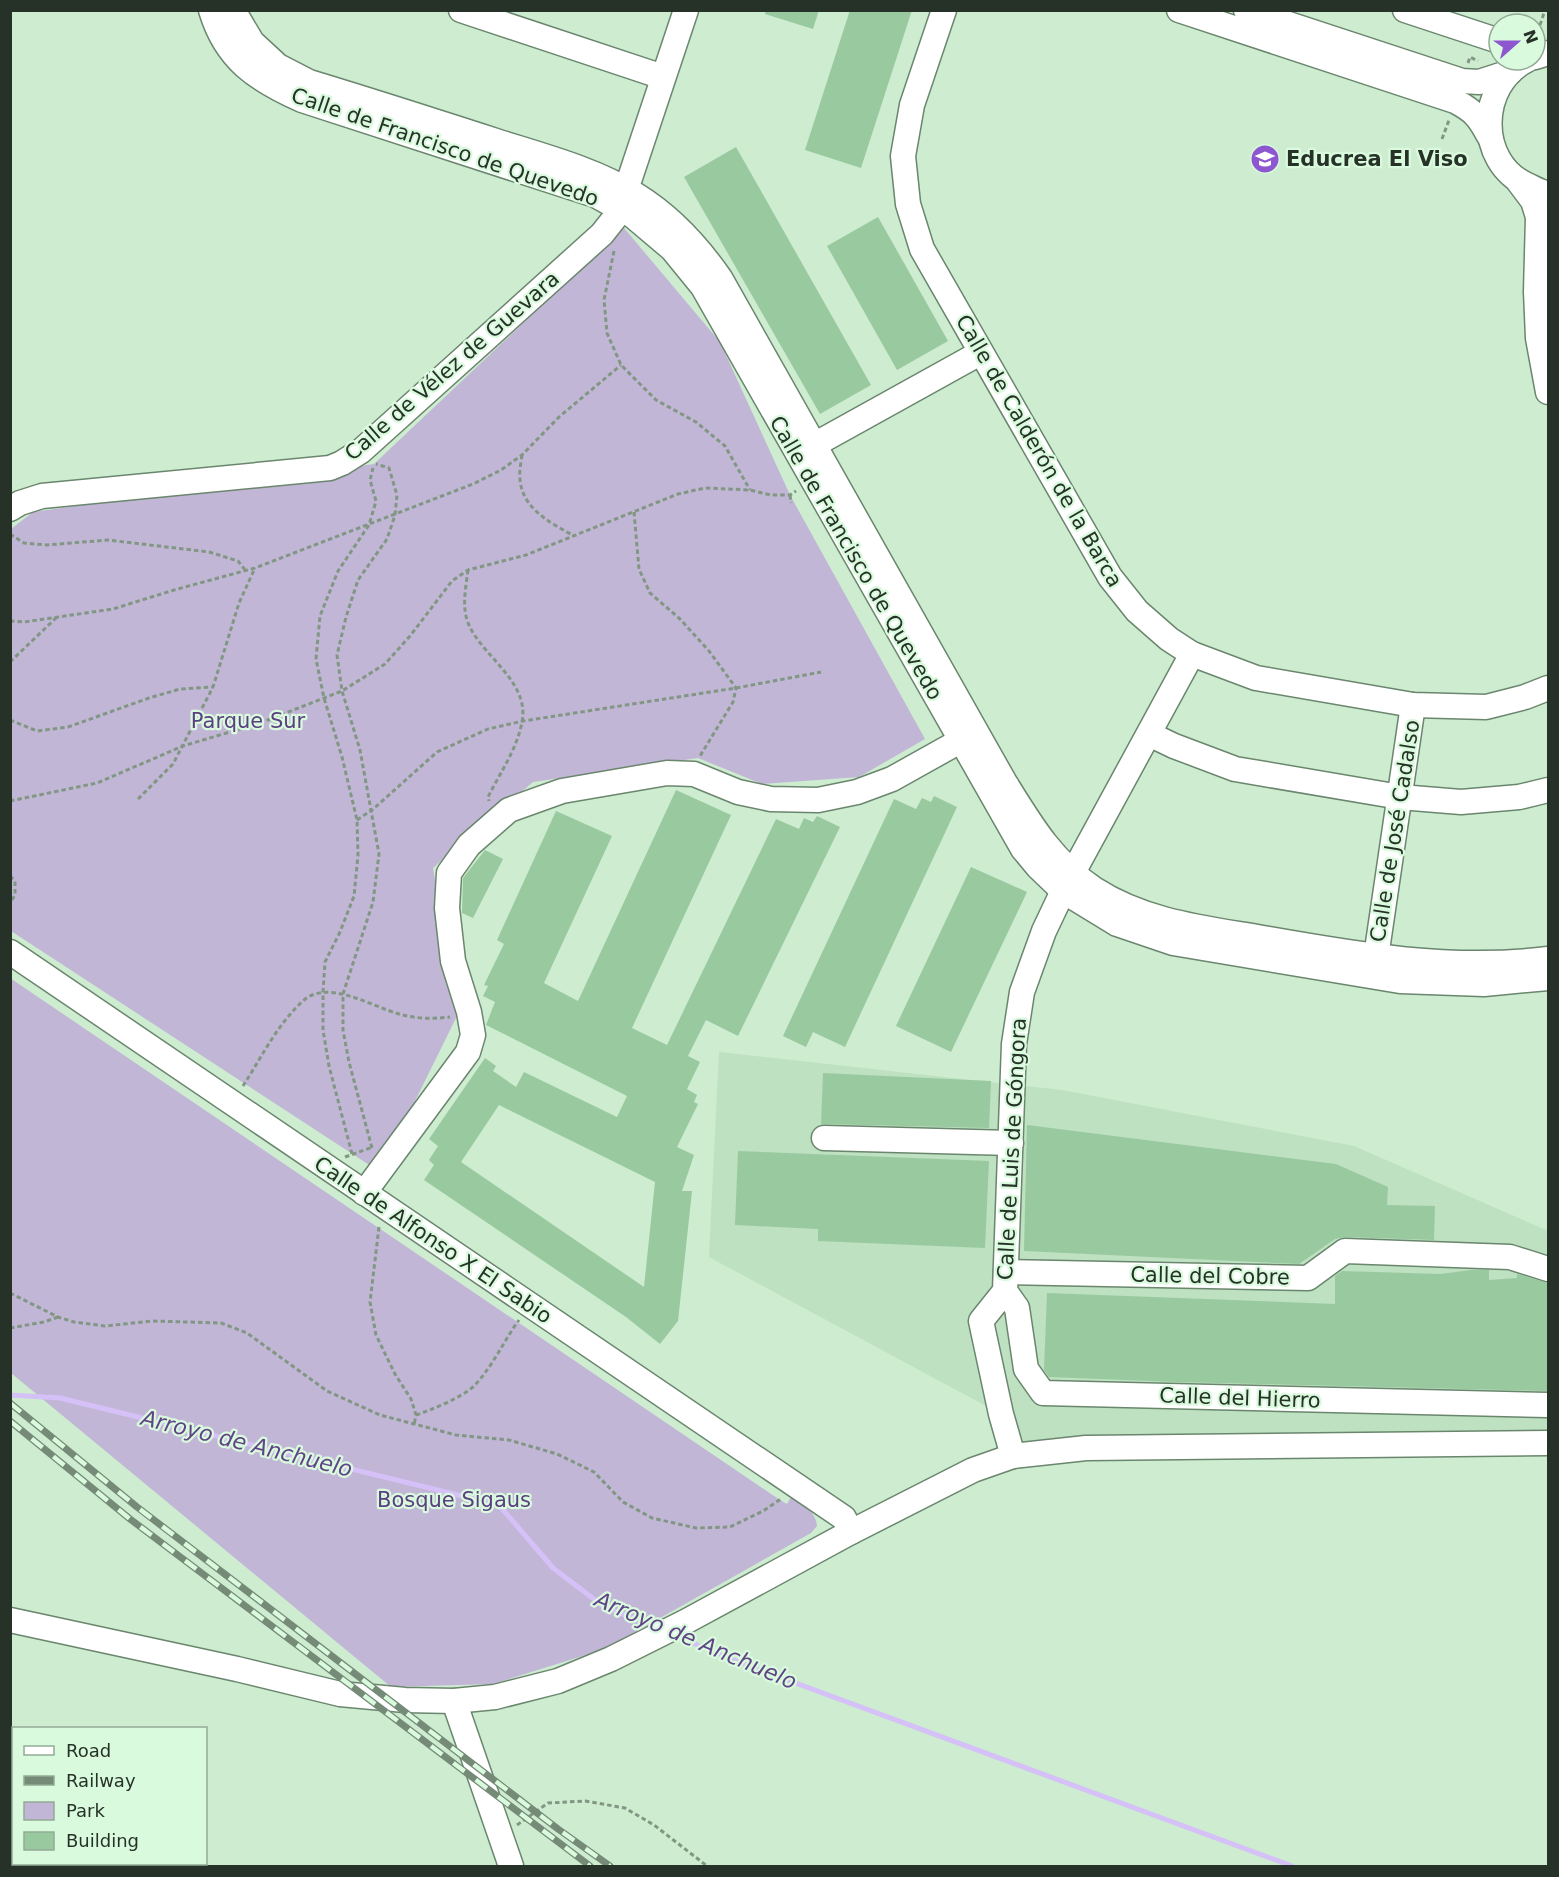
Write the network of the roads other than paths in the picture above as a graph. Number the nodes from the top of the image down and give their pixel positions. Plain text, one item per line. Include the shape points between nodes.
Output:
1 (211, 10) edge
2 (233, 10) edge
3 (461, 10) edge
4 (686, 10) edge
5 (944, 10) edge
6 (1179, 10) edge
7 (1246, 10) edge
8 (1405, 10) edge
9 (1487, 38) edge
10 (1501, 72) edge
11 (1517, 72) edge
12 (663, 77) junction
13 (1490, 136) junction
14 (1518, 181) junction
15 (1548, 193) edge
16 (622, 199) junction
17 (980, 353) junction
18 (1548, 392) edge
19 (814, 445) junction
20 (10, 509) edge
21 (1192, 654) junction
22 (1548, 688) edge
23 (1413, 705) junction
24 (1149, 734) junction
25 (960, 741) junction
26 (1548, 790) edge
27 (1400, 796) junction
28 (1069, 882) junction
29 (10, 952) edge
30 (1376, 957) junction
31 (1548, 959) edge
32 (1548, 978) edge
33 (824, 1138) dead end
34 (1011, 1143) junction
35 (364, 1193) junction
36 (1548, 1269) edge
37 (1005, 1281) junction
38 (1548, 1405) edge
39 (1548, 1443) edge
40 (1013, 1456) junction
41 (851, 1532) junction
42 (10, 1620) edge
43 (454, 1701) junction
44 (511, 1866) edge

1 - 16 street, Calle de Francisco de Quevedo via 236,58 270,86 302,100 595,195
2 - 16 street, Calle de Francisco de Quevedo via 252,42 278,66 309,82 542,155
3 - 12 street
4 - 12 street, Calle de Vélez de Guevara
5 - 17 street, Calle de Calderón de la Barca via 912,105 903,156 908,204 922,249
6 - 13 street via 1455,101 1473,111
7 - 10 street via 1462,81 1479,82
8 - 9 street
11 - 13 street via 1494,94
12 - 16 street, Calle de Vélez de Guevara
13 - 14 street via 1498,159
14 - 15 street
14 - 18 street via 1533,201 1538,217 1538,338
16 - 19 street, Calle de Francisco de Quevedo via 669,220 700,249
16 - 20 street, Calle de Vélez de Guevara via 602,234 361,451 342,463 330,468 42,496
16 - 25 street, Calle de Francisco de Quevedo via 633,216 672,249 703,287
17 - 19 street
17 - 21 street, Calle de Calderón de la Barca via 1110,577 1137,611
19 - 28 street, Calle de Francisco de Quevedo via 1004,782 1039,837 1060,861
21 - 23 street, Calle de Calderón de la Barca via 1256,678
21 - 24 street, Calle de Luis de Góngora
22 - 23 street, Calle de Calderón de la Barca via 1486,707
23 - 27 street, Calle de José Cadalso
24 - 27 street via 1235,769
24 - 28 street, Calle de Luis de Góngora
25 - 28 street, Calle de Francisco de Quevedo via 1023,849 1038,867
25 - 35 street via 892,779 818,800 771,799 738,792 694,774 667,773 562,791 509,810 469,845 449,873 447,908 453,961 473,1035 468,1052
26 - 27 street via 1520,797 1461,802
27 - 30 street, Calle de José Cadalso
28 - 30 street, Calle de Francisco de Quevedo via 1169,922
28 - 32 street, Calle de Francisco de Quevedo via 1117,924 1173,943 1400,981 1485,984
28 - 34 street, Calle de Luis de Góngora via 1044,931 1022,992 1014,1044
29 - 35 street, Calle de Alfonso X El Sabio
30 - 31 street, Calle de Francisco de Quevedo via 1505,964
33 - 34 street
34 - 37 street, Calle de Luis de Góngora
35 - 41 street, Calle de Alfonso X El Sabio via 844,1518
36 - 37 street, Calle del Cobre via 1510,1257 1345,1251 1308,1278
37 - 38 street, Calle del Hierro via 1017,1308 1026,1369 1043,1393
37 - 40 street, Calle de Luis de Góngora via 981,1321
39 - 40 street via 1086,1448
40 - 41 street via 972,1470
41 - 43 street via 637,1647 558,1681 495,1697
42 - 43 street via 340,1694
43 - 44 street

